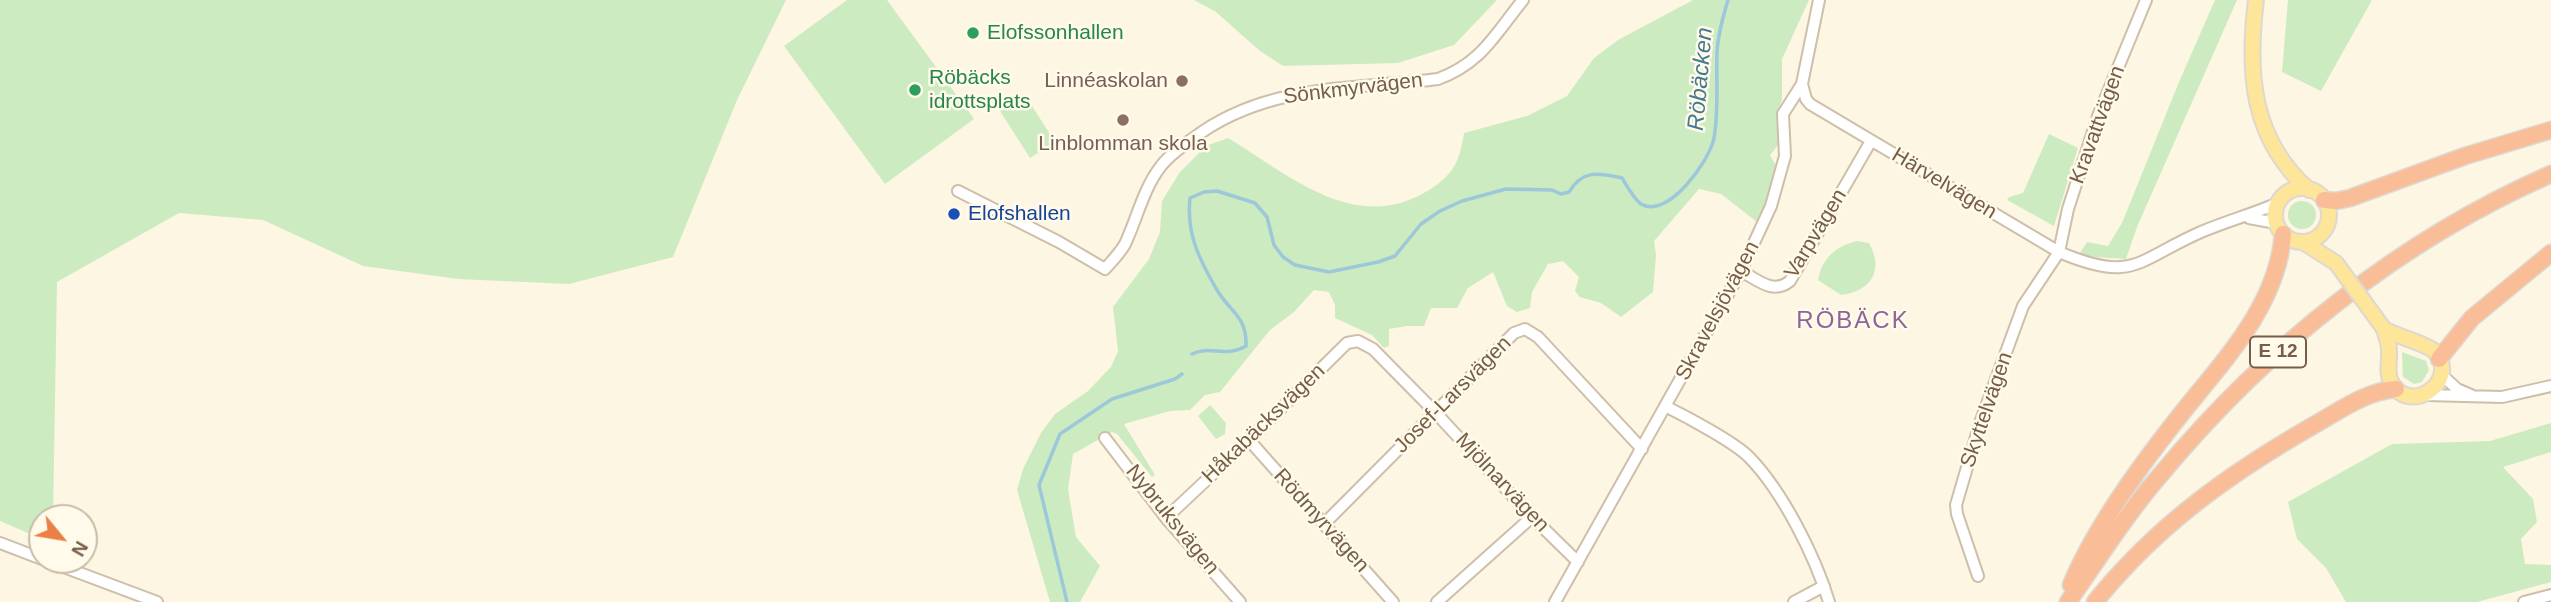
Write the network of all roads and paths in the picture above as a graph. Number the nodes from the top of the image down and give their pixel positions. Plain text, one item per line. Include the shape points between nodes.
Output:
1 (1523, 0) edge
2 (1819, 0) edge
3 (2146, 0) edge
4 (2256, 0) edge
5 (1802, 84) junction
6 (2551, 131) edge
7 (1871, 141) junction
8 (2280, 160) junction
9 (2551, 174) edge
10 (2551, 183) edge
11 (2309, 190) junction
12 (958, 191) dead end
13 (2282, 198) junction
14 (2324, 200) junction
15 (2243, 218) junction
16 (2279, 229) junction
17 (2325, 229) junction
18 (2303, 242) junction
19 (2059, 252) junction
20 (2551, 253) edge
21 (2336, 263) junction
22 (1741, 271) junction
23 (2384, 329) junction
24 (1367, 345) joint
25 (2440, 367) junction
26 (2551, 386) edge
27 (2396, 389) junction
28 (2426, 395) junction
29 (2481, 397) junction
30 (1667, 407) junction
31 (1435, 412) junction
32 (1105, 438) dead end
33 (1250, 440) junction
34 (1642, 449) junction
35 (1532, 517) junction
36 (1166, 518) junction
37 (1324, 524) junction
38 (0, 543) edge
39 (28, 553) edge
40 (1578, 562) junction
41 (83, 574) edge
42 (1978, 576) dead end
43 (1825, 586) junction
44 (2551, 595) edge
45 (157, 602) edge
46 (1240, 602) edge
47 (1393, 602) edge
48 (1437, 602) edge
49 (1555, 602) edge
50 (1794, 602) edge
51 (1829, 602) edge
52 (2066, 602) edge
53 (2080, 602) edge
54 (2095, 602) edge
55 (2524, 602) edge

1 - 12 street, Sönkmyrvägen via 1484,51 1455,73 1438,79 1284,96 1247,107 1212,125 1161,166 1124,246 1105,269
2 - 5 street, Skravelsjövägen
3 - 19 street, Kravattvägen via 2098,116
4 - 8 main road via 2256,93 2269,141
5 - 7 street, Härvelvägen via 1810,104
5 - 22 street, Skravelsjövägen via 1783,114 1783,167
6 - 14 highway via 2350,198
7 - 19 street, Härvelvägen
7 - 22 street, Varpvägen via 1790,281 1773,288
8 - 11 main road
8 - 13 main road via 2285,174
9 - 52 highway, E 12 via 2425,241 2290,341 2211,417 2160,475
10 - 53 highway, E 12 via 2474,222 2377,284 2296,348 2168,479 2126,531
11 - 13 main road via 2297,189
11 - 14 main road
13 - 15 street
13 - 16 main road via 2275,212
14 - 17 main road via 2329,216
15 - 16 street via 2259,218
15 - 19 street, Härvelvägen via 2223,222 2141,264 2121,268 2101,267
16 - 18 main road via 2290,240
16 - 52 highway via 2278,263 2249,326 2145,462 2076,573
17 - 18 main road
17 - 21 main road
18 - 21 main road
19 - 42 street, Skyttelvägen via 2023,306 1955,505
20 - 25 highway via 2472,318
21 - 23 main road, bridge
22 - 30 street, Skravelsjövägen
23 - 25 main road via 2427,347
23 - 27 main road via 2389,375
24 - 31 street, Mjölnarvägen
24 - 33 street, Håkabäcksvägen via 1347,343
25 - 28 main road via 2435,389
25 - 29 street via 2457,389
26 - 29 street via 2514,396
27 - 28 main road via 2411,397
27 - 54 highway via 2364,397 2217,485 2165,526
28 - 29 street
30 - 34 street, Skravelsjövägen
30 - 43 street via 1749,457 1792,518
31 - 34 street, Josef-Larsvägen via 1514,333 1525,329 1538,337
31 - 35 street, Mjölnarvägen
31 - 37 street, Josef-Larsvägen
32 - 36 street, Nybruksvägen
33 - 36 street, Håkabäcksvägen
33 - 37 street, Rödmyrvägen
34 - 40 street, Skravelsjövägen
35 - 40 street, Mjölnarvägen
35 - 48 street
36 - 46 street, Nybruksvägen
37 - 47 street, Rödmyrvägen
38 - 39 street
40 - 49 street, Skravelsjövägen
41 - 45 street
43 - 50 street
43 - 51 street
44 - 55 street

